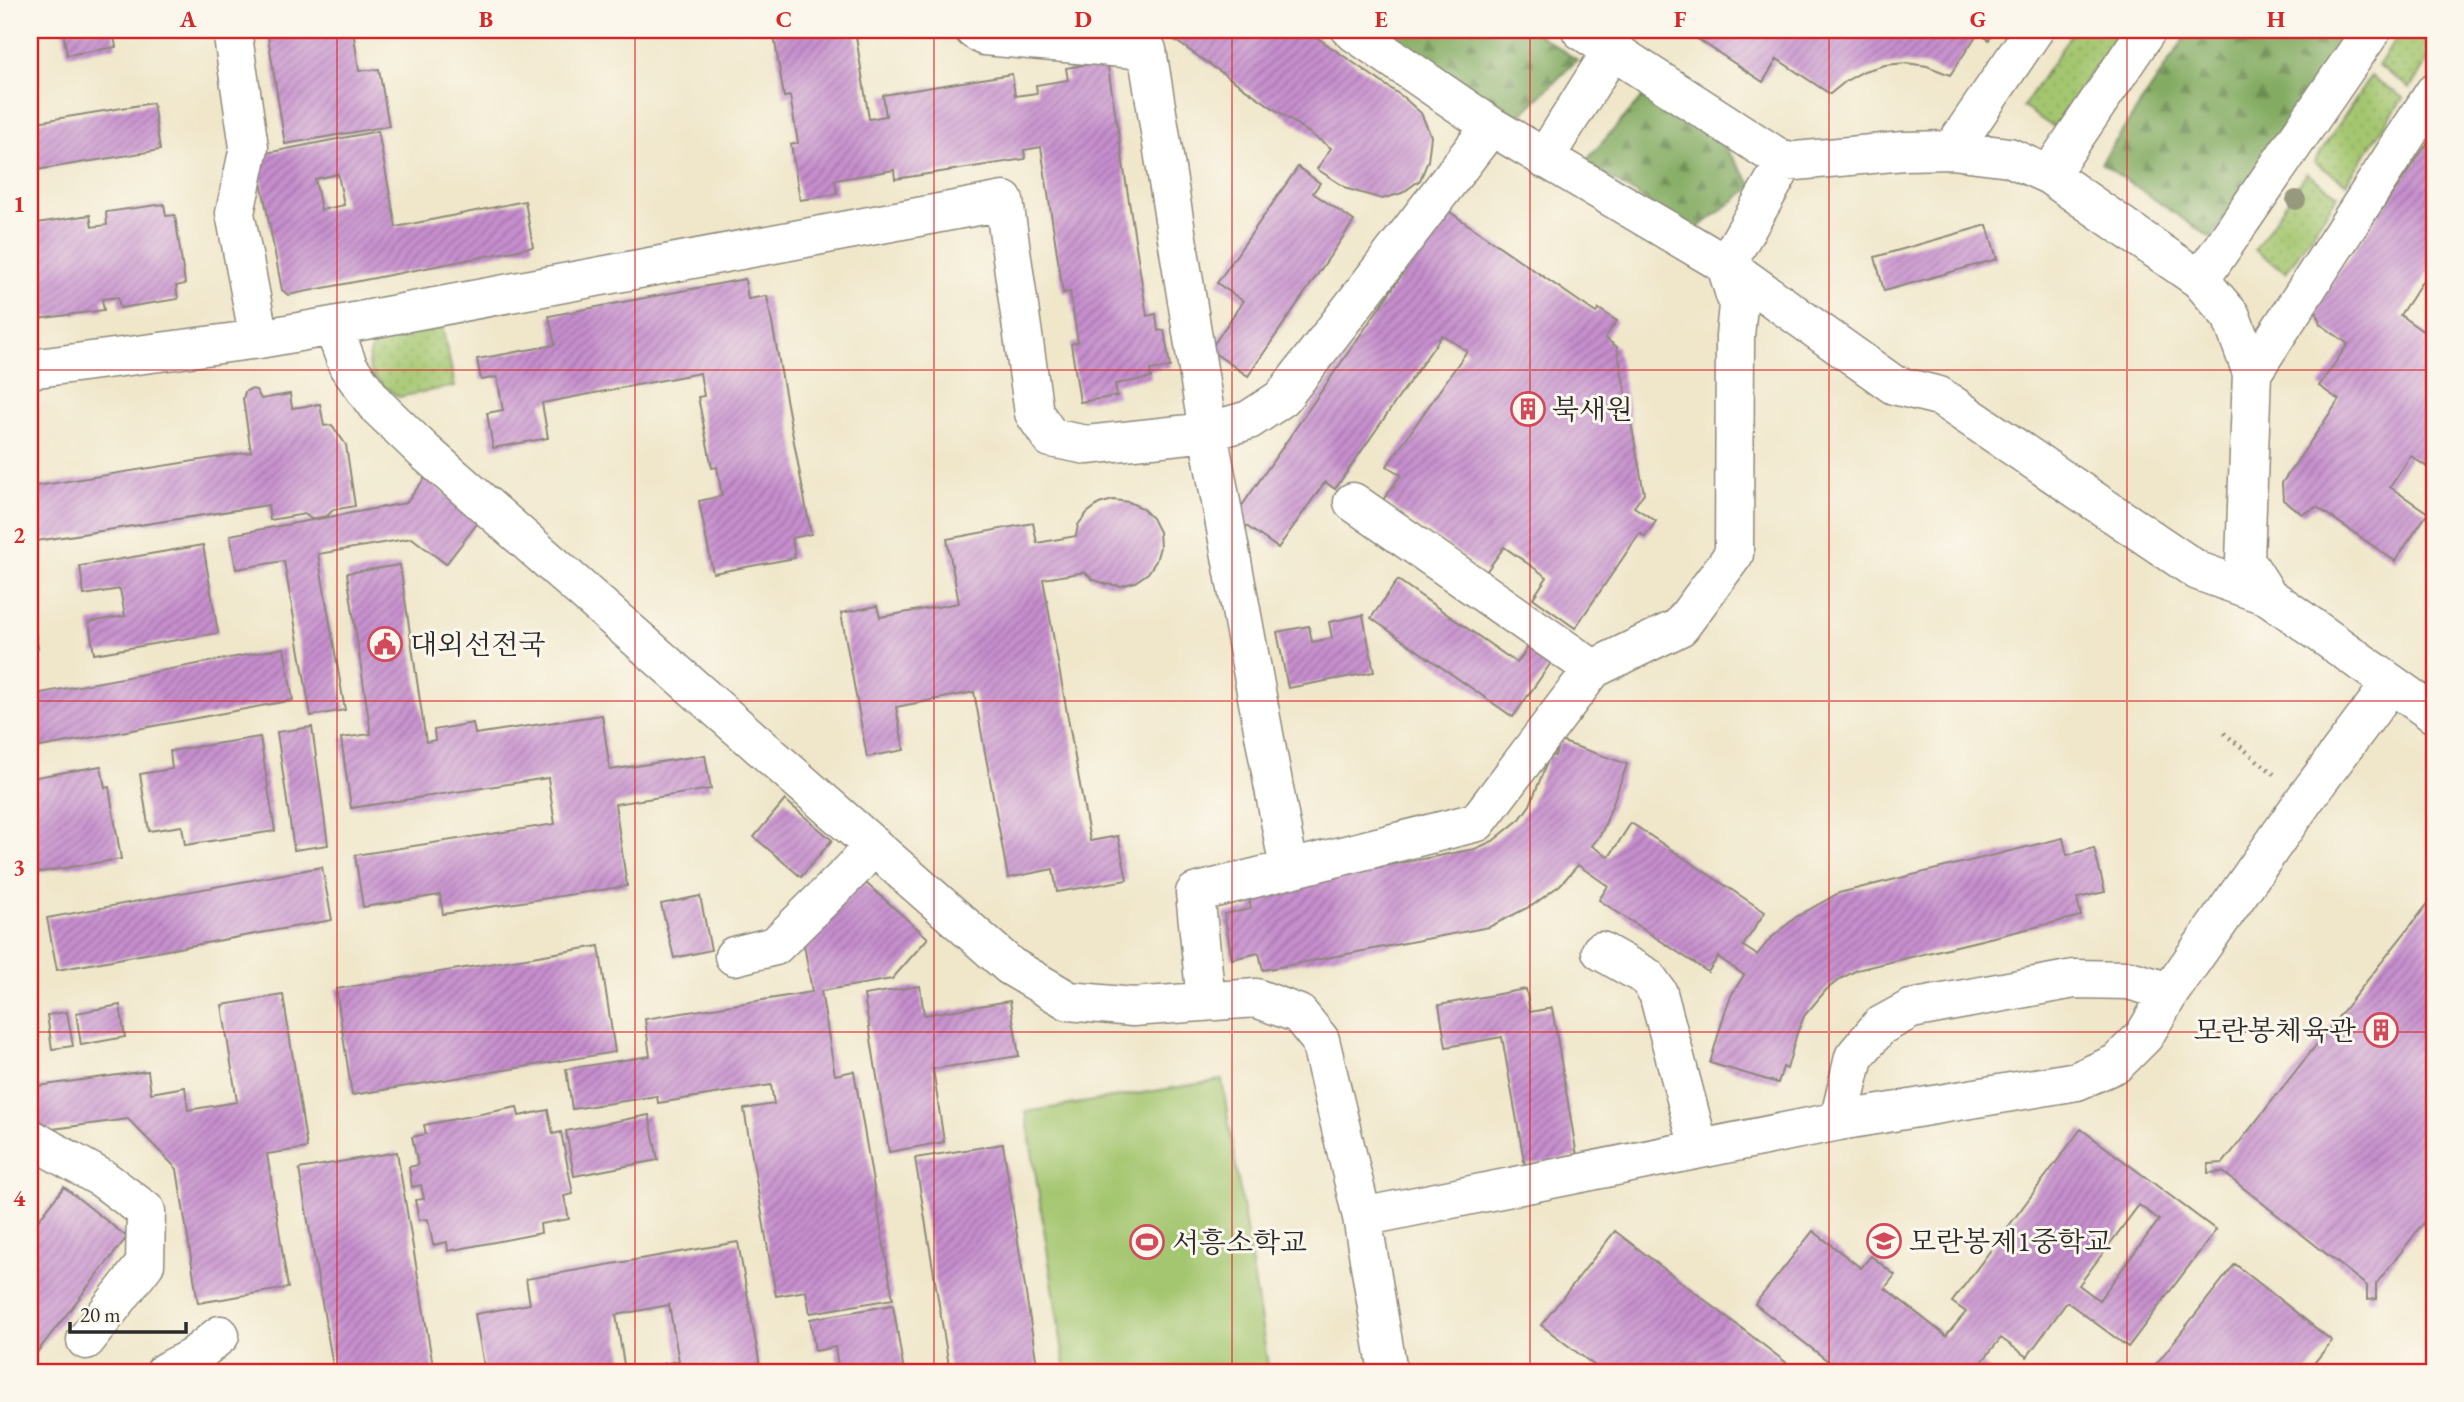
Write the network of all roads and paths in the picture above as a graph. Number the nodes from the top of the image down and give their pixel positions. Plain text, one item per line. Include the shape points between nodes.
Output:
1 (232, 30) edge
2 (974, 30) edge
3 (1351, 30) edge
4 (2034, 30) edge
5 (2147, 30) edge
6 (2372, 30) edge
7 (1597, 40) edge
8 (2434, 93) edge
9 (1491, 126) junction
10 (1952, 150) junction
11 (1544, 159) junction
12 (1785, 162) junction
13 (2049, 175) junction
14 (1726, 265) junction
15 (2200, 280) junction
16 (333, 326) junction
17 (259, 339) junction
18 (30, 369) edge
19 (2252, 373) junction
20 (1208, 432) junction
21 (1353, 502) dead end
22 (2268, 596) junction
23 (1593, 669) junction
24 (2391, 684) junction
25 (2434, 714) edge
26 (2224, 733) dead end
27 (2305, 799) junction
28 (873, 845) junction
29 (1289, 869) junction
30 (1601, 951) dead end
31 (734, 956) dead end
32 (2170, 992) junction
33 (1206, 1001) junction
34 (1839, 1121) junction
35 (30, 1138) edge
36 (1699, 1148) junction
37 (1362, 1217) junction
38 (220, 1335) dead end
39 (86, 1340) dead end
40 (2434, 1356) edge
41 (165, 1372) edge
42 (1388, 1372) edge
43 (2422, 1372) edge

1 - 17 street via 249,147 235,213
2 - 20 street via 984,36 1147,50
3 - 9 street
4 - 10 street
5 - 13 street
6 - 15 street
7 - 11 street
7 - 12 street
8 - 19 street
9 - 11 street
9 - 20 street via 1282,398 1248,419
10 - 12 street
10 - 13 street via 2009,157
11 - 14 street
12 - 14 street
13 - 15 street
14 - 22 street via 1894,385 1939,396 2198,571
14 - 23 street via 1738,305 1734,554 1680,627
15 - 19 street via 2231,316
16 - 17 street
16 - 20 street via 1003,201 1034,413 1051,438 1087,445
16 - 28 street via 348,366 376,405
17 - 18 street
19 - 22 street via 2245,560
20 - 29 street
21 - 23 street
22 - 24 street
23 - 29 street via 1476,822
24 - 25 street
24 - 27 street
26 - 27 path
27 - 32 street
28 - 31 street via 775,946
28 - 33 street via 1010,966 1069,1001 1133,1007
29 - 33 street via 1195,893
30 - 36 street via 1647,977 1658,993
32 - 34 street via 2144,1036 2117,1063 2077,1081
32 - 34 street via 2129,980 2074,979 1911,1009 1880,1026 1854,1057
33 - 37 street via 1256,998 1299,1014 1320,1040
34 - 36 street
35 - 39 street via 103,1179 146,1211 145,1264
36 - 37 street
37 - 42 street
38 - 41 street
40 - 43 path

